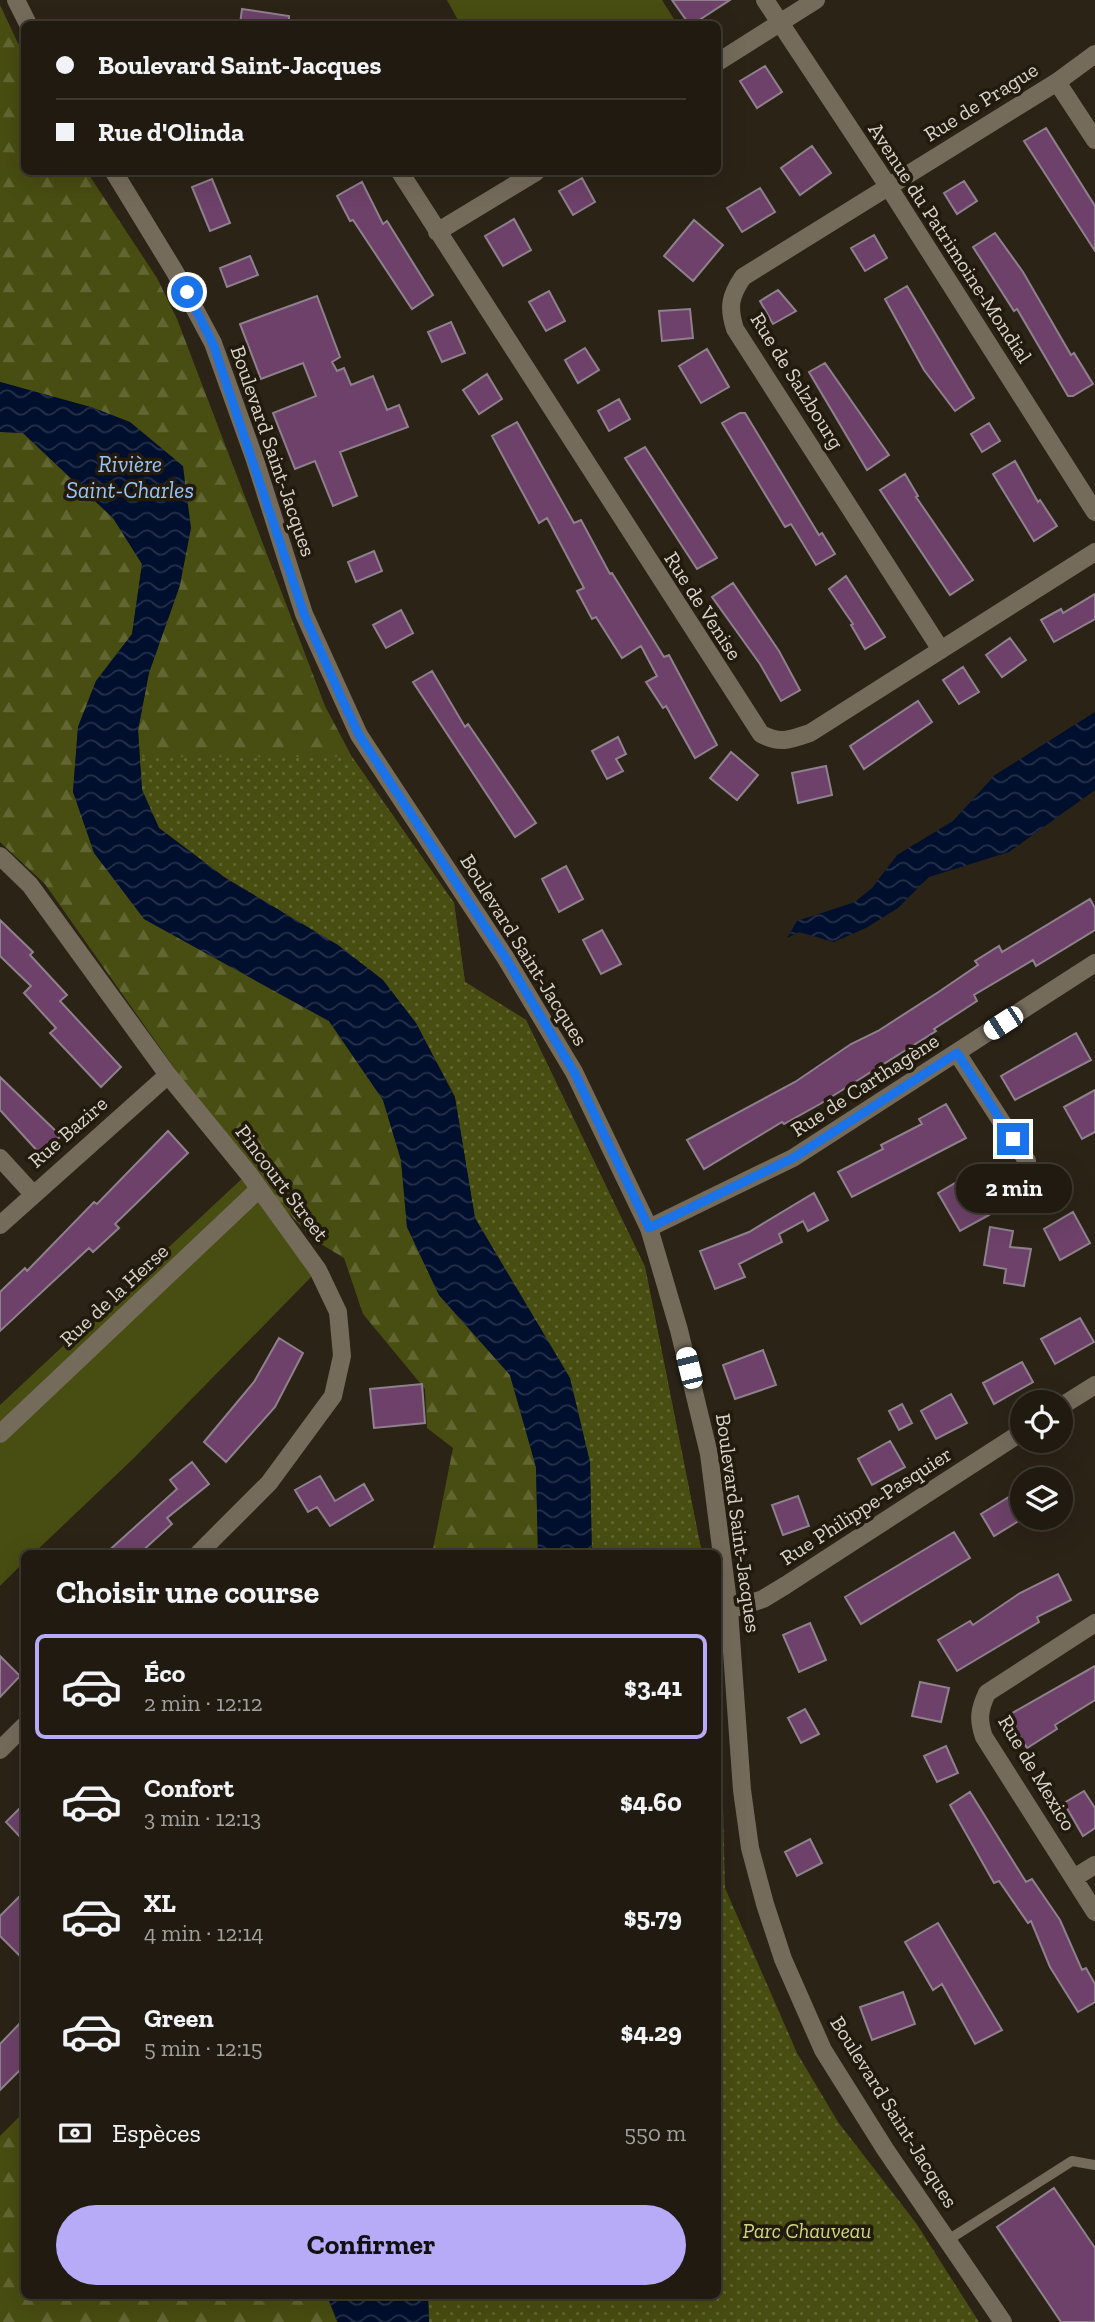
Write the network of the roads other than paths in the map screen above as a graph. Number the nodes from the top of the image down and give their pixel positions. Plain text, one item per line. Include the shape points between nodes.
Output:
1 (16, 0) edge
2 (765, 0) edge
3 (816, 0) edge
4 (26, 21) edge
5 (780, 24) junction
6 (1095, 54) edge
7 (721, 60) edge
8 (1057, 82) junction
9 (1095, 140) edge
10 (116, 175) edge
11 (402, 175) edge
12 (531, 175) edge
13 (888, 186) junction
14 (437, 232) junction
15 (1095, 512) edge
16 (1095, 552) edge
17 (941, 650) junction
18 (0, 856) edge
19 (1095, 963) edge
20 (957, 1053) junction
21 (168, 1075) junction
22 (0, 1158) edge
23 (1027, 1161) dead end
24 (259, 1189) junction
25 (33, 1194) junction
26 (0, 1225) edge
27 (649, 1228) junction
28 (1095, 1385) edge
29 (1073, 1399) edge
30 (0, 1434) edge
31 (1010, 1440) edge
32 (202, 1550) edge
33 (730, 1610) junction
34 (1095, 1623) edge
35 (21, 1729) edge
36 (0, 1750) edge
37 (1095, 1864) edge
38 (1074, 1878) junction
39 (1095, 1912) edge
40 (1095, 2165) edge
41 (948, 2240) junction
42 (1003, 2322) edge

1 - 4 street
2 - 5 street, Avenue du Patrimoine-Mondial
3 - 5 street
5 - 7 street
5 - 13 street, Avenue du Patrimoine-Mondial
6 - 8 street, Rue de Prague
8 - 9 street
8 - 13 street, Rue de Prague
10 - 27 street, Boulevard Saint-Jacques via 213,344 304,614 359,735 505,957 574,1072
11 - 14 street, Rue de Venise
12 - 14 street
13 - 15 street, Avenue du Patrimoine-Mondial
13 - 17 street, Rue de Salzbourg via 743,277 729,306 735,329
14 - 17 street, Rue de Venise via 761,734 775,742 810,733
16 - 17 street, Rue de Venise
18 - 21 street, Pincourt Street via 30,885
19 - 20 street, Rue de Carthagène
20 - 23 street
20 - 27 street, Rue de Carthagène via 793,1158
21 - 24 street, Pincourt Street
21 - 25 street, Rue Bazire
22 - 25 street
24 - 30 street, Rue de la Herse
24 - 32 street, Pincourt Street via 318,1270 338,1312 342,1356 333,1396 277,1472
25 - 26 street, Rue Bazire
27 - 33 street, Boulevard Saint-Jacques via 709,1454
28 - 29 street
31 - 33 street, Rue Philippe-Pasquier via 786,1586
33 - 41 street, Boulevard Saint-Jacques via 736,1732 750,1848 783,1959 824,2050
34 - 38 street, Rue de Mexico via 987,1693 980,1708 984,1737
35 - 36 street
37 - 38 street
38 - 39 street, Rue de Mexico
40 - 41 lane via 1072,2161
41 - 42 street, Boulevard Saint-Jacques

